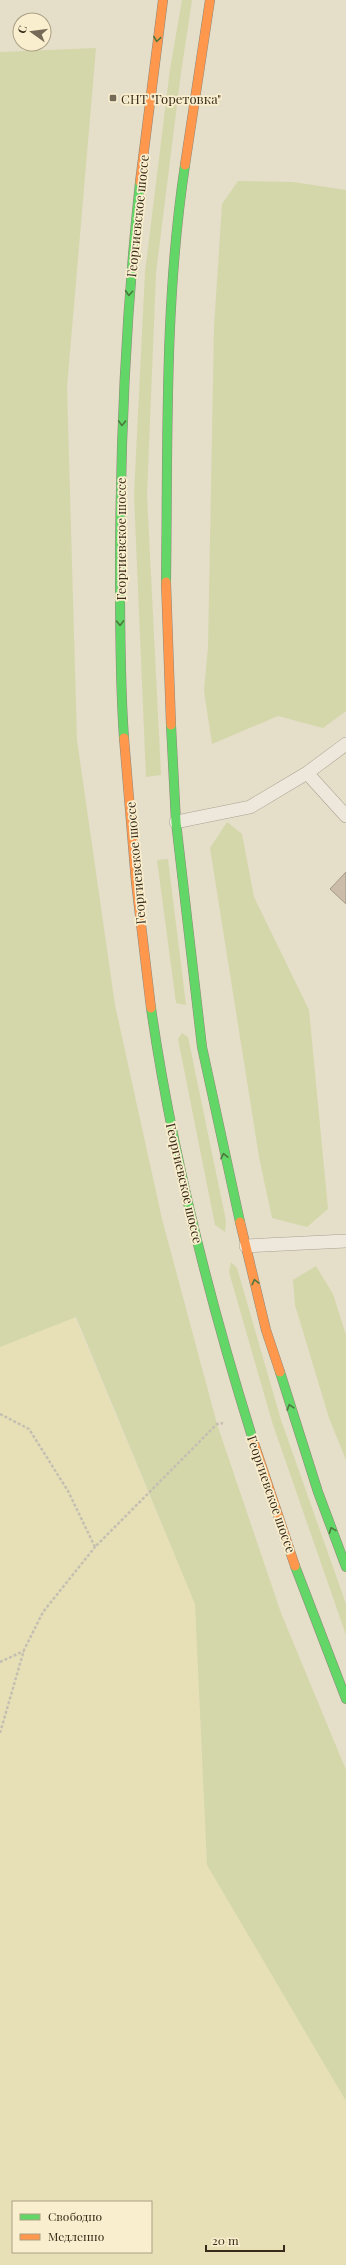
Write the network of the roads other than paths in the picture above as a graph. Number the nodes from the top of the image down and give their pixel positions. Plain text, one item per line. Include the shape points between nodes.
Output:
1 (163, 0) edge
2 (210, 0) edge
3 (346, 744) edge
4 (307, 773) junction
5 (346, 816) edge
6 (176, 822) junction
7 (346, 1241) edge
8 (246, 1246) junction
9 (346, 1567) edge
10 (346, 1699) edge

1 -> 10 main road, Георгиевское шоссе via 131,266 119,509 121,708 138,906 162,1079 179,1165 232,1373 319,1634
2 - 6 main road via 182,185 173,286 169,381 166,615
3 - 4 lane
4 - 5 lane
4 - 6 lane via 250,807
8 -> 6 main road via 202,1047 184,913
7 - 8 lane
9 -> 8 main road via 294,1421 266,1330

